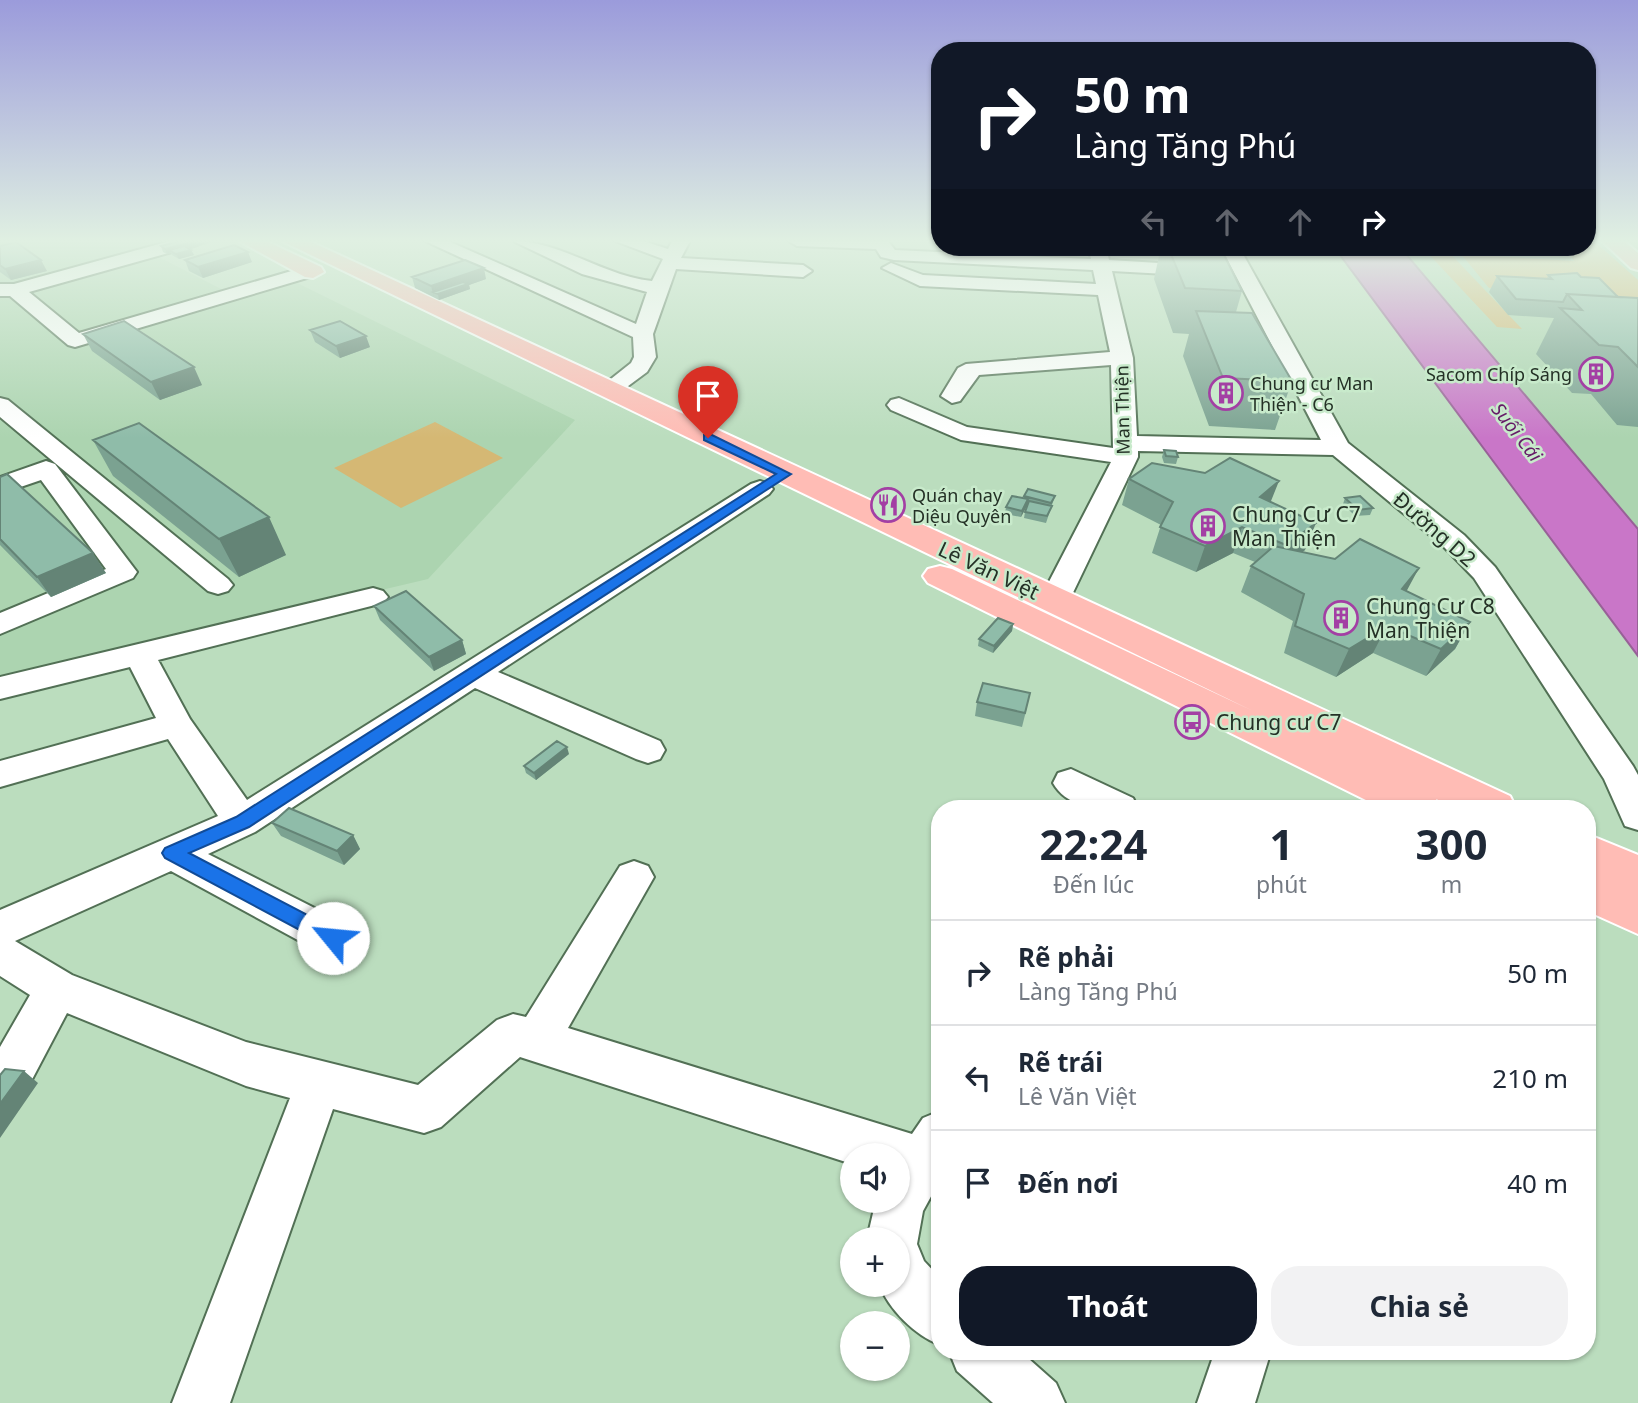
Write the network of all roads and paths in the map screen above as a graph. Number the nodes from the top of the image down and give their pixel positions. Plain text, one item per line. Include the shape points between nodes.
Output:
1 (29, 306) edge
2 (191, 306) edge
3 (389, 306) edge
4 (430, 306) edge
5 (581, 306) edge
6 (652, 306) edge
7 (1098, 306) edge
8 (1111, 306) edge
9 (1262, 306) edge
10 (1086, 311) dead end
11 (643, 334) junction
12 (1122, 358) junction
13 (608, 390) junction
14 (952, 396) dead end
15 (0, 405) edge
16 (899, 405) dead end
17 (1339, 448) junction
18 (1126, 450) junction
19 (773, 481) junction
20 (0, 486) edge
21 (218, 585) dead end
22 (373, 597) dead end
23 (1046, 612) junction
24 (0, 624) edge
25 (140, 656) junction
26 (470, 673) junction
27 (0, 688) edge
28 (176, 725) junction
29 (648, 750) dead end
30 (0, 774) edge
31 (1071, 783) dead end
32 (1104, 800) edge
33 (1405, 800) edge
34 (1477, 800) edge
35 (1638, 816) edge
36 (242, 822) junction
37 (172, 853) junction
38 (1596, 856) edge
39 (1638, 876) edge
40 (634, 877) dead end
41 (1596, 893) edge
42 (1638, 914) edge
43 (0, 929) edge
44 (333, 938) dead end
45 (0, 954) edge
46 (57, 989) junction
47 (537, 1040) junction
48 (319, 1084) junction
49 (0, 1092) edge
50 (931, 1149) edge
51 (892, 1227) edge
52 (910, 1286) edge
53 (931, 1308) edge
54 (987, 1360) edge
55 (1240, 1360) edge
56 (201, 1403) edge
57 (1036, 1403) edge
58 (1226, 1403) edge

1 - 2 street via 75,341
3 - 19 main road, Lê Văn Việt
4 - 13 main road, Lê Văn Việt
5 - 11 street
6 - 11 street
7 - 10 street
8 - 12 street, Man Thiện
9 - 17 street, Đường D2
11 - 13 street via 645,357 639,367
12 - 14 street via 974,369 966,373
12 - 18 street, Man Thiện
13 - 19 main road, Lê Văn Việt
15 - 21 street
16 - 18 street via 961,433
17 - 18 street
17 - 35 street, Đường D2 via 1454,541 1485,573 1620,775
18 - 23 street, Man Thiện
19 - 23 main road, Lê Văn Việt
19 - 26 street
20 - 24 street via 46,469 124,572
22 - 25 street
23 - 33 main road, Lê Văn Việt
23 - 34 main road, Lê Văn Việt
25 - 27 street
25 - 28 street
26 - 29 street
26 - 36 street
28 - 30 street
28 - 36 street
31 - 32 street
36 - 37 street
37 - 43 street
37 - 44 street
38 - 39 main road
40 - 47 street
41 - 42 main road
45 - 46 street
46 - 48 street via 246,1063
46 - 49 street
47 - 48 street via 513,1035 424,1110
47 - 50 street
48 - 56 street
50 - 51 street
52 - 53 street
54 - 57 street
55 - 58 street

